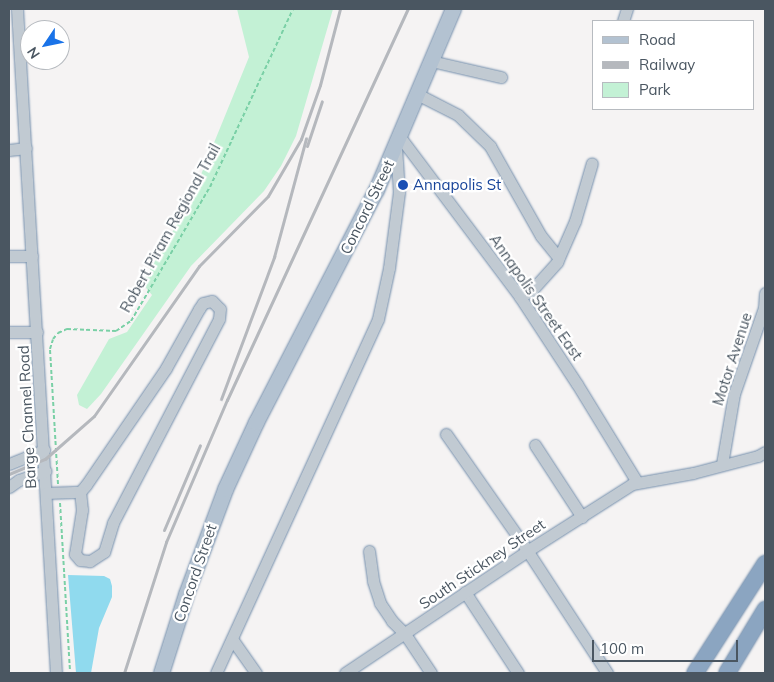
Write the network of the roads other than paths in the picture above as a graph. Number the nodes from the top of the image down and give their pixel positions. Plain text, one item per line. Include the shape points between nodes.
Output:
1 (17, 9) edge
2 (453, 9) edge
3 (431, 61) junction
4 (500, 77) dead end
5 (418, 94) junction
6 (398, 142) junction
7 (26, 148) junction
8 (9, 150) edge
9 (592, 163) dead end
10 (9, 256) edge
11 (32, 256) junction
12 (559, 258) junction
13 (765, 293) edge
14 (520, 297) junction
15 (9, 332) edge
16 (37, 332) junction
17 (446, 434) dead end
18 (535, 445) dead end
19 (44, 450) junction
20 (765, 452) edge
21 (9, 464) edge
22 (722, 464) junction
23 (45, 471) junction
24 (637, 482) junction
25 (9, 487) edge
26 (80, 492) junction
27 (46, 494) junction
28 (582, 517) junction
29 (369, 551) dead end
30 (527, 551) junction
31 (765, 564) edge
32 (465, 592) junction
33 (765, 611) edge
34 (404, 634) junction
35 (232, 638) junction
36 (56, 673) edge
37 (161, 673) edge
38 (216, 673) edge
39 (256, 673) edge
40 (346, 673) edge
41 (431, 673) edge
42 (518, 673) edge
43 (607, 673) edge
44 (695, 673) edge
45 (727, 673) edge

1 - 7 street, Barge Channel Road
2 - 3 main road
3 - 4 street
3 - 5 main road
5 - 6 main road
5 - 12 street via 458,115 490,146 541,236
6 - 14 street, Annapolis Street East
6 - 35 street, Concord Street via 399,192 389,268 378,319
6 - 37 main road, Concord Street via 225,489
7 - 8 street
7 - 11 street, Barge Channel Road
9 - 12 street via 575,221
10 - 11 street
11 - 16 street, Barge Channel Road
12 - 14 street via 532,290
13 - 22 street, Motor Avenue via 764,308 734,394
14 - 24 street, Annapolis Street East
15 - 16 street
16 - 19 street, Barge Channel Road
17 - 30 street
18 - 28 street
19 - 21 street
19 - 23 street, Barge Channel Road
20 - 22 street
22 - 24 street via 693,473
23 - 25 street
23 - 27 street, Barge Channel Road
24 - 28 street, South Stickney Street
26 - 26 street via 166,368 199,308 203,303 212,301 220,310 219,319 114,523 104,552 90,561 80,560 75,554 82,510
26 - 27 street
27 - 36 street, Barge Channel Road
28 - 30 street, South Stickney Street
29 - 34 street via 380,604
30 - 32 street, South Stickney Street
30 - 43 street
31 - 44 highway
32 - 34 street, South Stickney Street
32 - 42 street
33 - 45 highway
34 - 40 street, South Stickney Street
34 - 41 street
35 - 38 street, Concord Street
35 - 39 street

